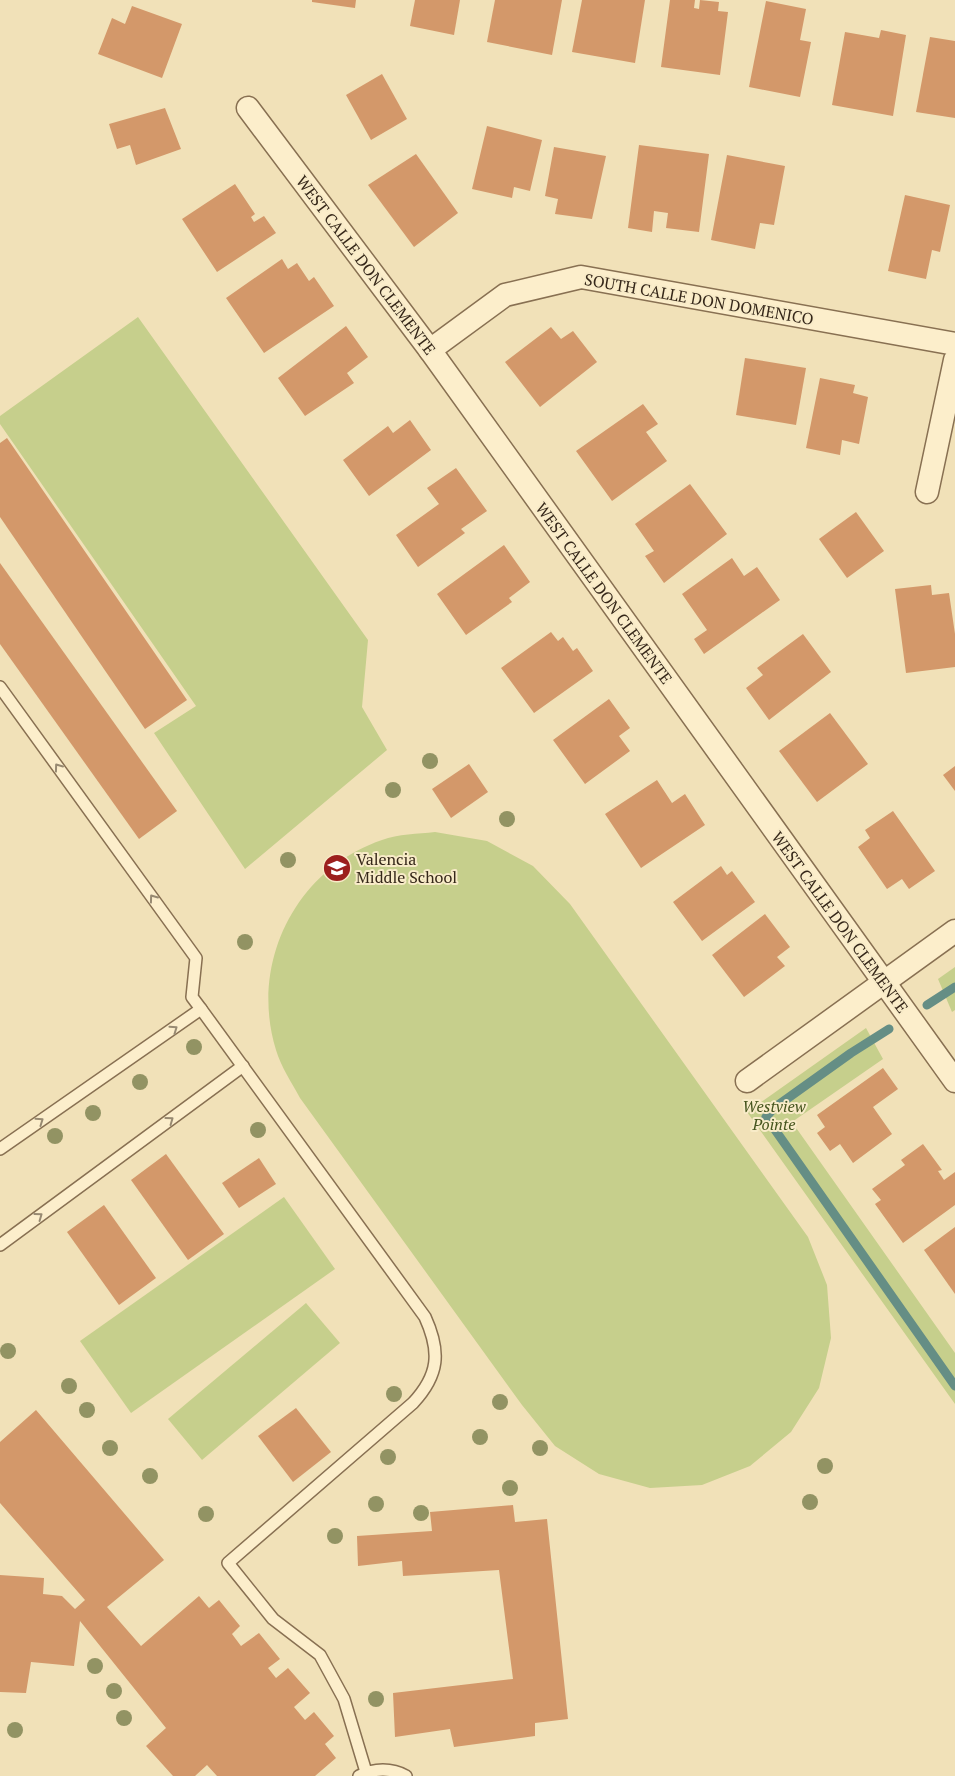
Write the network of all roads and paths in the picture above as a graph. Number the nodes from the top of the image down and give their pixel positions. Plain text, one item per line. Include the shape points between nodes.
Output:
1 (248, 108) dead end
2 (955, 344) edge
3 (430, 350) junction
4 (955, 360) edge
5 (927, 492) dead end
6 (0, 687) edge
7 (955, 931) edge
8 (882, 982) junction
9 (201, 1010) junction
10 (243, 1066) junction
11 (747, 1081) dead end
12 (955, 1082) edge
13 (0, 1149) edge
14 (0, 1245) edge
15 (362, 1774) edge
16 (406, 1776) edge

1 - 3 street, WEST CALLE DON CLEMENTE
2 - 3 street, SOUTH CALLE DON DOMENICO via 582,277 505,295
3 - 8 street, WEST CALLE DON CLEMENTE
4 - 5 street
9 -> 6 lane via 192,997 196,958
7 - 8 street
8 - 11 street
8 - 12 street, WEST CALLE DON CLEMENTE
9 - 10 lane
13 -> 9 lane
14 -> 10 lane
10 - 15 lane via 426,1317 433,1334 436,1353 426,1389 228,1562 274,1619 320,1655 344,1698
15 - 16 lane via 382,1770

